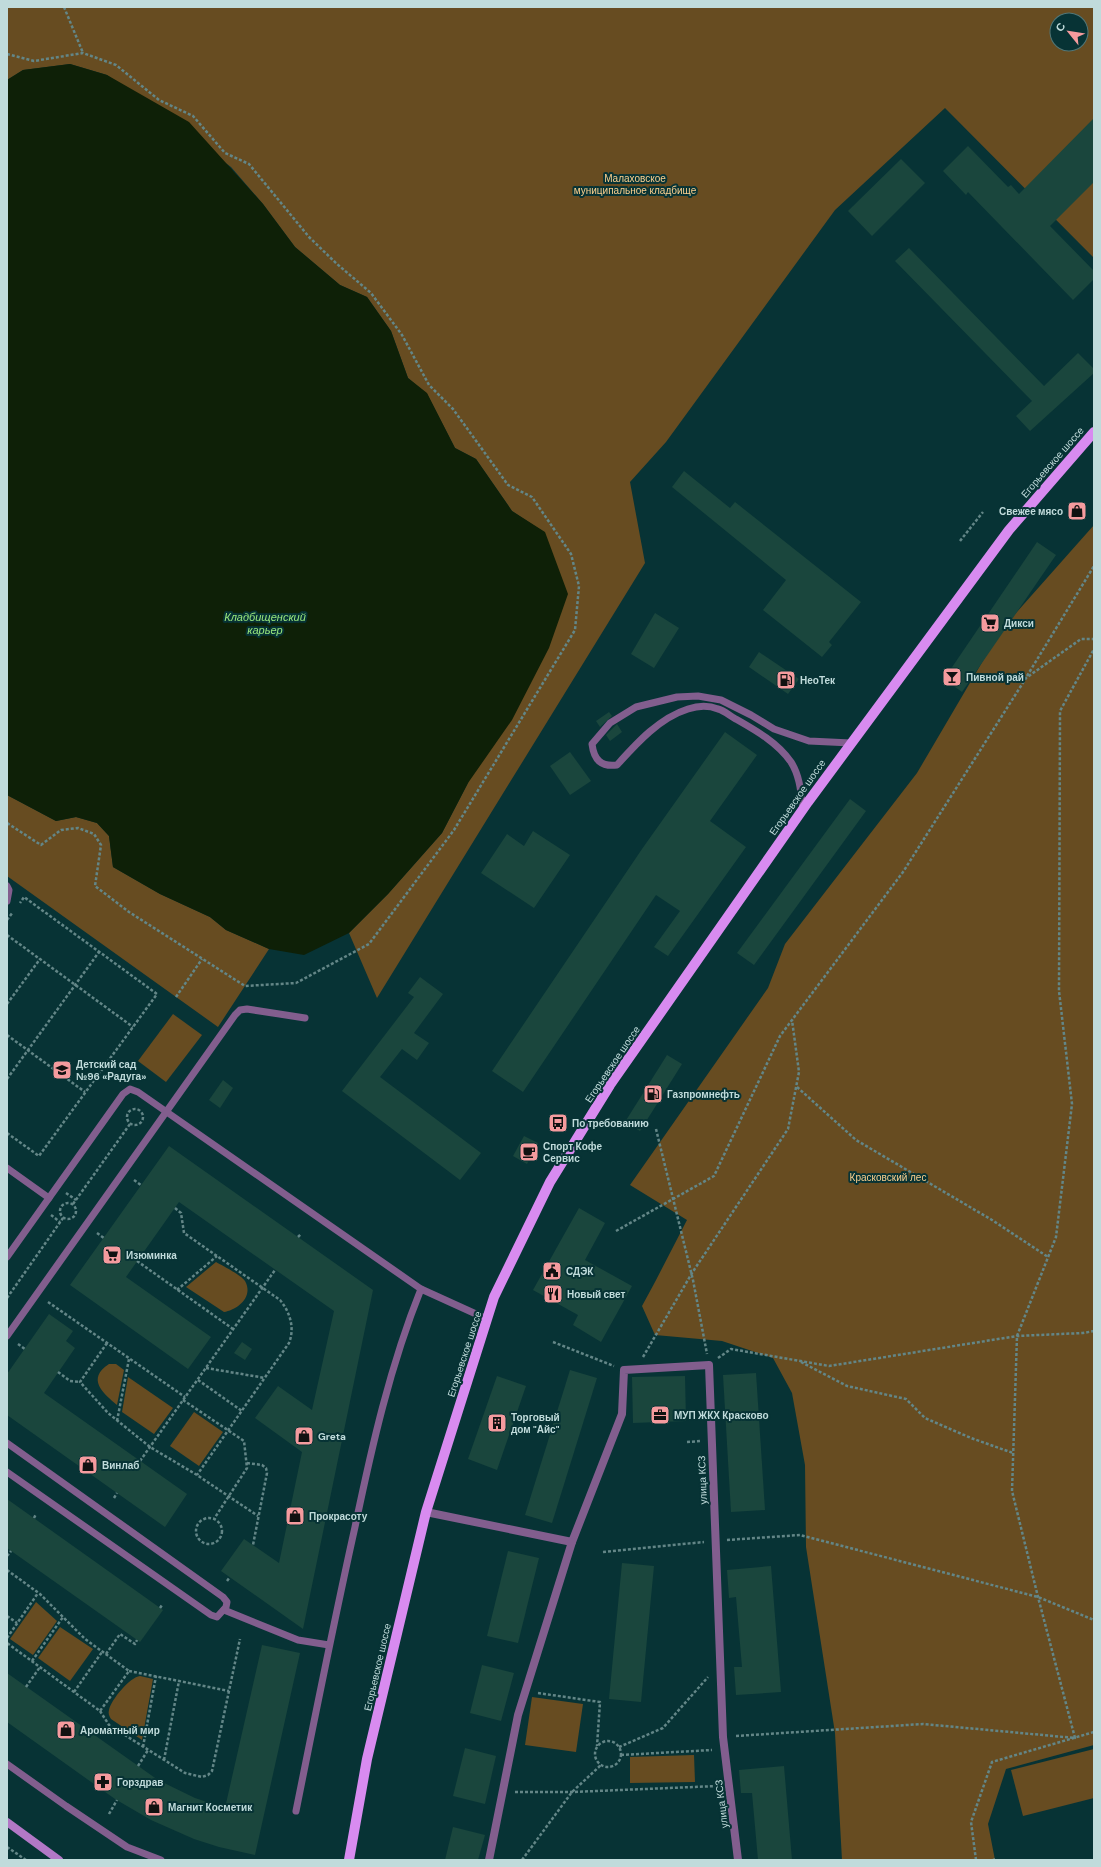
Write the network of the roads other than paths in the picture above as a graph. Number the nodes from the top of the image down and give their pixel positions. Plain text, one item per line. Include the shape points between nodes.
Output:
1 (1094, 432) edge
2 (851, 742) junction
3 (803, 809) junction
4 (7, 886) edge
5 (7, 901) edge
6 (306, 1018) dead end
7 (166, 1112) junction
8 (7, 1168) edge
9 (49, 1198) junction
10 (7, 1257) edge
11 (421, 1289) junction
12 (487, 1319) junction
13 (7, 1336) edge
14 (7, 1443) edge
15 (7, 1472) edge
16 (426, 1512) junction
17 (572, 1542) junction
18 (224, 1610) junction
19 (329, 1645) junction
20 (7, 1764) edge
21 (296, 1811) dead end
22 (7, 1822) edge
23 (59, 1860) edge
24 (161, 1860) edge
25 (349, 1860) edge
26 (489, 1860) edge
27 (738, 1860) edge

1 - 2 main road, Егорьевское шоссе via 1013,525
2 - 3 main road, Егорьевское шоссе
2 - 3 lane via 809,741 774,729 722,700 698,696 677,697 636,707 610,723 592,744 593,754 598,760 607,766 617,765 635,744 674,715 704,706 718,709 753,729 781,751 791,763 800,782
3 - 12 main road, Егорьевское шоссе via 610,1085 550,1182 494,1297
4 - 5 lane
6 - 7 lane via 240,1010
7 - 9 lane via 138,1092 130,1089 123,1094
7 - 11 lane
7 - 13 lane
8 - 9 lane
9 - 10 lane
11 - 12 lane
11 - 19 lane via 379,1418
12 - 16 main road, Егорьевское шоссе
14 - 18 lane via 223,1597 227,1602
15 - 18 lane via 211,1615 217,1617
16 - 17 street
16 - 25 main road, Егорьевское шоссе via 367,1759
17 - 26 street via 518,1715
17 - 27 street, улица КСЗ via 622,1414 624,1370 709,1365 723,1737
18 - 19 lane via 298,1640
19 - 21 lane
20 - 24 lane via 128,1847
22 - 23 main road

